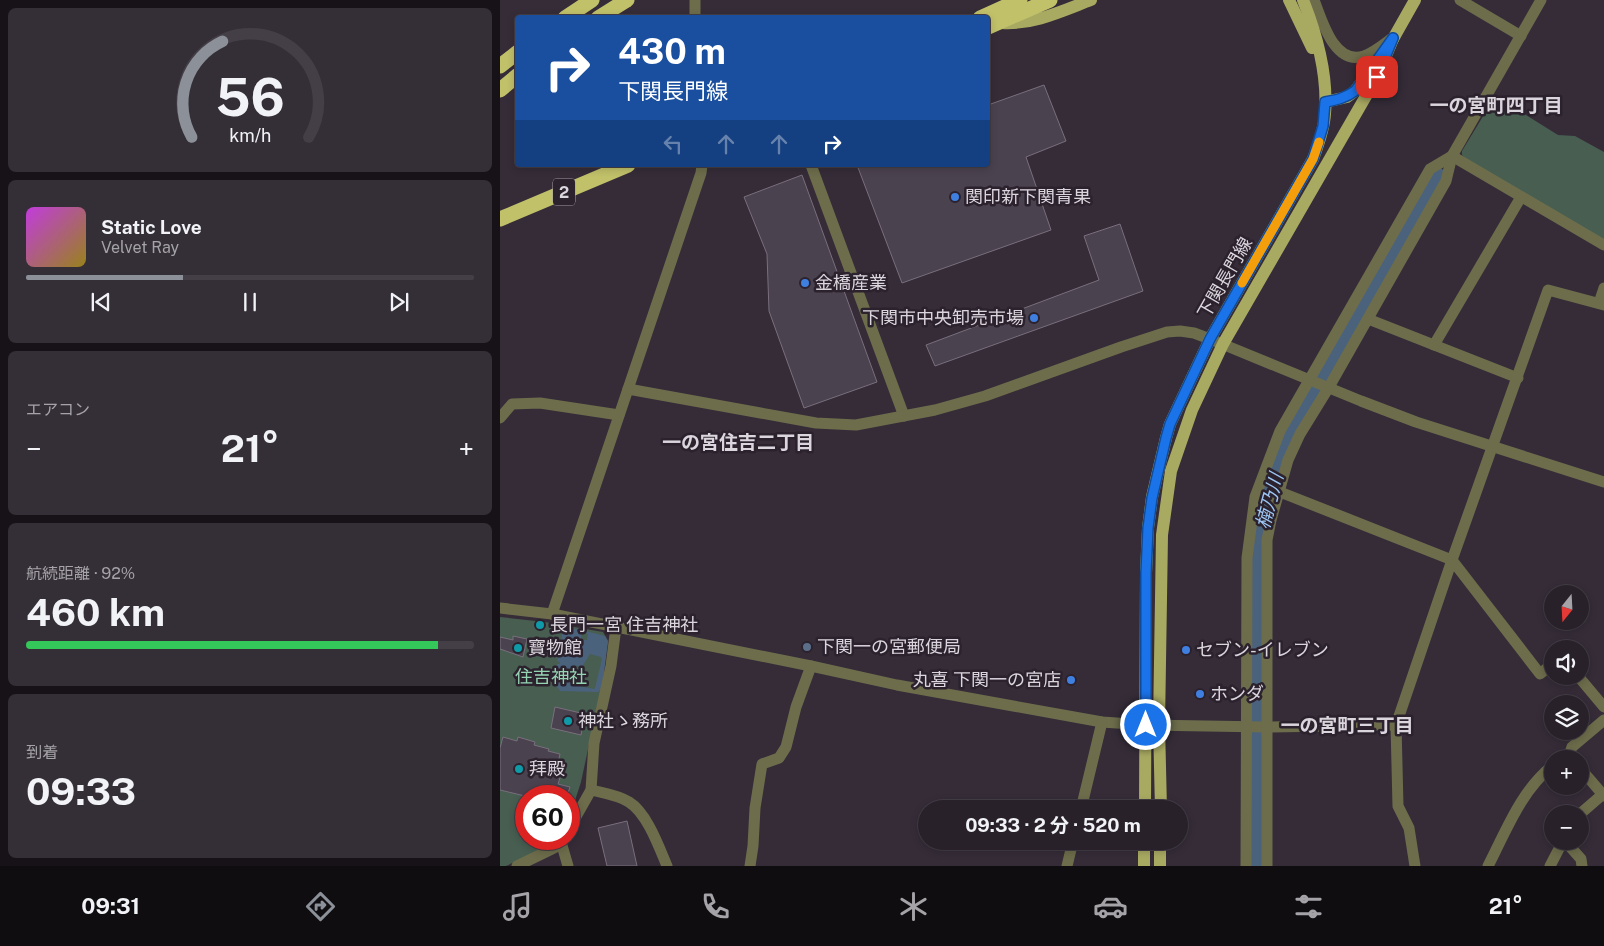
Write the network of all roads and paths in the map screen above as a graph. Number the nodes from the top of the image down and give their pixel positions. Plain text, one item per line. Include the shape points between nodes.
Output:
1 (592, 0) edge
2 (627, 0) edge
3 (695, 0) edge
4 (1050, 0) edge
5 (1090, 0) edge
6 (1289, 0) edge
7 (1303, 0) edge
8 (1314, 0) edge
9 (1416, 0) edge
10 (1460, 0) edge
11 (1542, 0) edge
12 (1026, 3) edge
13 (570, 15) edge
14 (603, 15) edge
15 (695, 15) edge
16 (989, 15) edge
17 (993, 25) edge
18 (1521, 36) junction
19 (1393, 38) junction
20 (515, 54) edge
21 (500, 66) edge
22 (515, 78) edge
23 (500, 90) edge
24 (1325, 97) junction
25 (1452, 156) junction
26 (623, 167) edge
27 (702, 167) edge
28 (812, 167) edge
29 (1521, 197) junction
30 (500, 219) edge
31 (1604, 245) edge
32 (1604, 288) edge
33 (1602, 304) edge
34 (1368, 319) junction
35 (1210, 339) junction
36 (1223, 344) junction
37 (1434, 345) junction
38 (1518, 378) junction
39 (1311, 380) junction
40 (1327, 387) junction
41 (628, 389) junction
42 (619, 415) junction
43 (904, 416) junction
44 (500, 418) edge
45 (1493, 447) junction
46 (1604, 482) edge
47 (1280, 492) junction
48 (1452, 560) junction
49 (500, 608) edge
50 (552, 614) junction
51 (616, 627) junction
52 (811, 666) junction
53 (1544, 671) edge
54 (1586, 685) edge
55 (1604, 707) edge
56 (1604, 720) edge
57 (1102, 722) junction
58 (1153, 725) junction
59 (1396, 725) junction
60 (1247, 727) junction
61 (1264, 727) junction
62 (1571, 750) edge
63 (1544, 773) edge
64 (1589, 779) edge
65 (591, 790) junction
66 (1603, 796) edge
67 (1083, 800) edge
68 (1145, 800) edge
69 (1160, 800) edge
70 (1589, 807) edge
71 (580, 809) edge
72 (550, 850) edge
73 (564, 850) edge
74 (1071, 850) edge
75 (1144, 850) edge
76 (1160, 850) edge
77 (1559, 850) edge
78 (1572, 850) edge
79 (517, 866) edge
80 (568, 866) edge
81 (667, 866) edge
82 (750, 866) edge
83 (1067, 866) edge
84 (1144, 866) edge
85 (1160, 866) edge
86 (1246, 866) edge
87 (1266, 866) edge
88 (1415, 866) edge
89 (1488, 866) edge
90 (1550, 866) edge
91 (1582, 866) edge

1 - 13 highway
2 - 14 highway
3 - 15 street
4 - 12 highway
5 - 17 main road via 1054,15
6 - 24 main road via 1310,41
7 - 24 main road via 1319,48
8 - 19 street via 1330,39 1342,54 1364,56
9 - 19 main road, 下関長門線
10 - 18 street
11 - 18 street
12 - 16 highway
12 - 17 highway
18 - 25 street
19 - 24 main road, 下関長門線 via 1355,91 1342,98
19 - 36 main road, 下関長門線 via 1377,77
20 - 21 highway
22 - 23 highway
24 - 35 main road, 下関長門線 via 1323,126 1313,159
25 - 29 street
25 - 34 street via 1446,181
25 - 39 street via 1430,169
26 - 30 highway, 2
27 - 41 street
28 - 43 street
29 - 31 street
29 - 37 street
32 - 33 street
33 - 38 street via 1548,290
34 - 37 street
34 - 40 street
35 - 36 street
35 - 43 street via 1194,333 1167,332 985,396
35 - 58 main road, 下関長門線 via 1170,424 1152,498 1146,573
36 - 39 street
36 - 58 main road, 下関長門線 via 1192,410 1171,471 1162,535
37 - 38 street
38 - 45 street
39 - 40 street
39 - 60 street via 1280,431 1255,497 1247,548
40 - 45 street via 1416,422
40 - 47 street via 1288,460
41 - 42 street
41 - 43 street via 816,423 856,424
42 - 44 street via 540,403 512,404
42 - 50 street
45 - 46 street
45 - 48 street
47 - 48 street
47 - 61 street via 1267,540
48 - 53 street via 1540,674
48 - 59 street
49 - 50 street
50 - 51 street
51 - 52 street
51 - 65 street via 612,666 594,743
52 - 57 street via 896,685
52 - 82 street via 786,747 779,758 762,764
54 - 55 street
56 - 62 street
57 - 58 street
57 - 67 street
58 - 60 street
58 - 68 main road, 下関長門線
58 - 69 main road, 下関長門線
59 - 61 street
59 - 88 street via 1398,806 1409,828
60 - 61 street
60 - 86 street
61 - 87 street
63 - 89 street via 1526,795
64 - 66 street
65 - 71 street
65 - 81 street via 628,801 638,810
66 - 70 street
72 - 79 street
73 - 80 street
74 - 83 street
75 - 84 main road
76 - 85 main road
77 - 90 street
78 - 91 street via 1581,859

